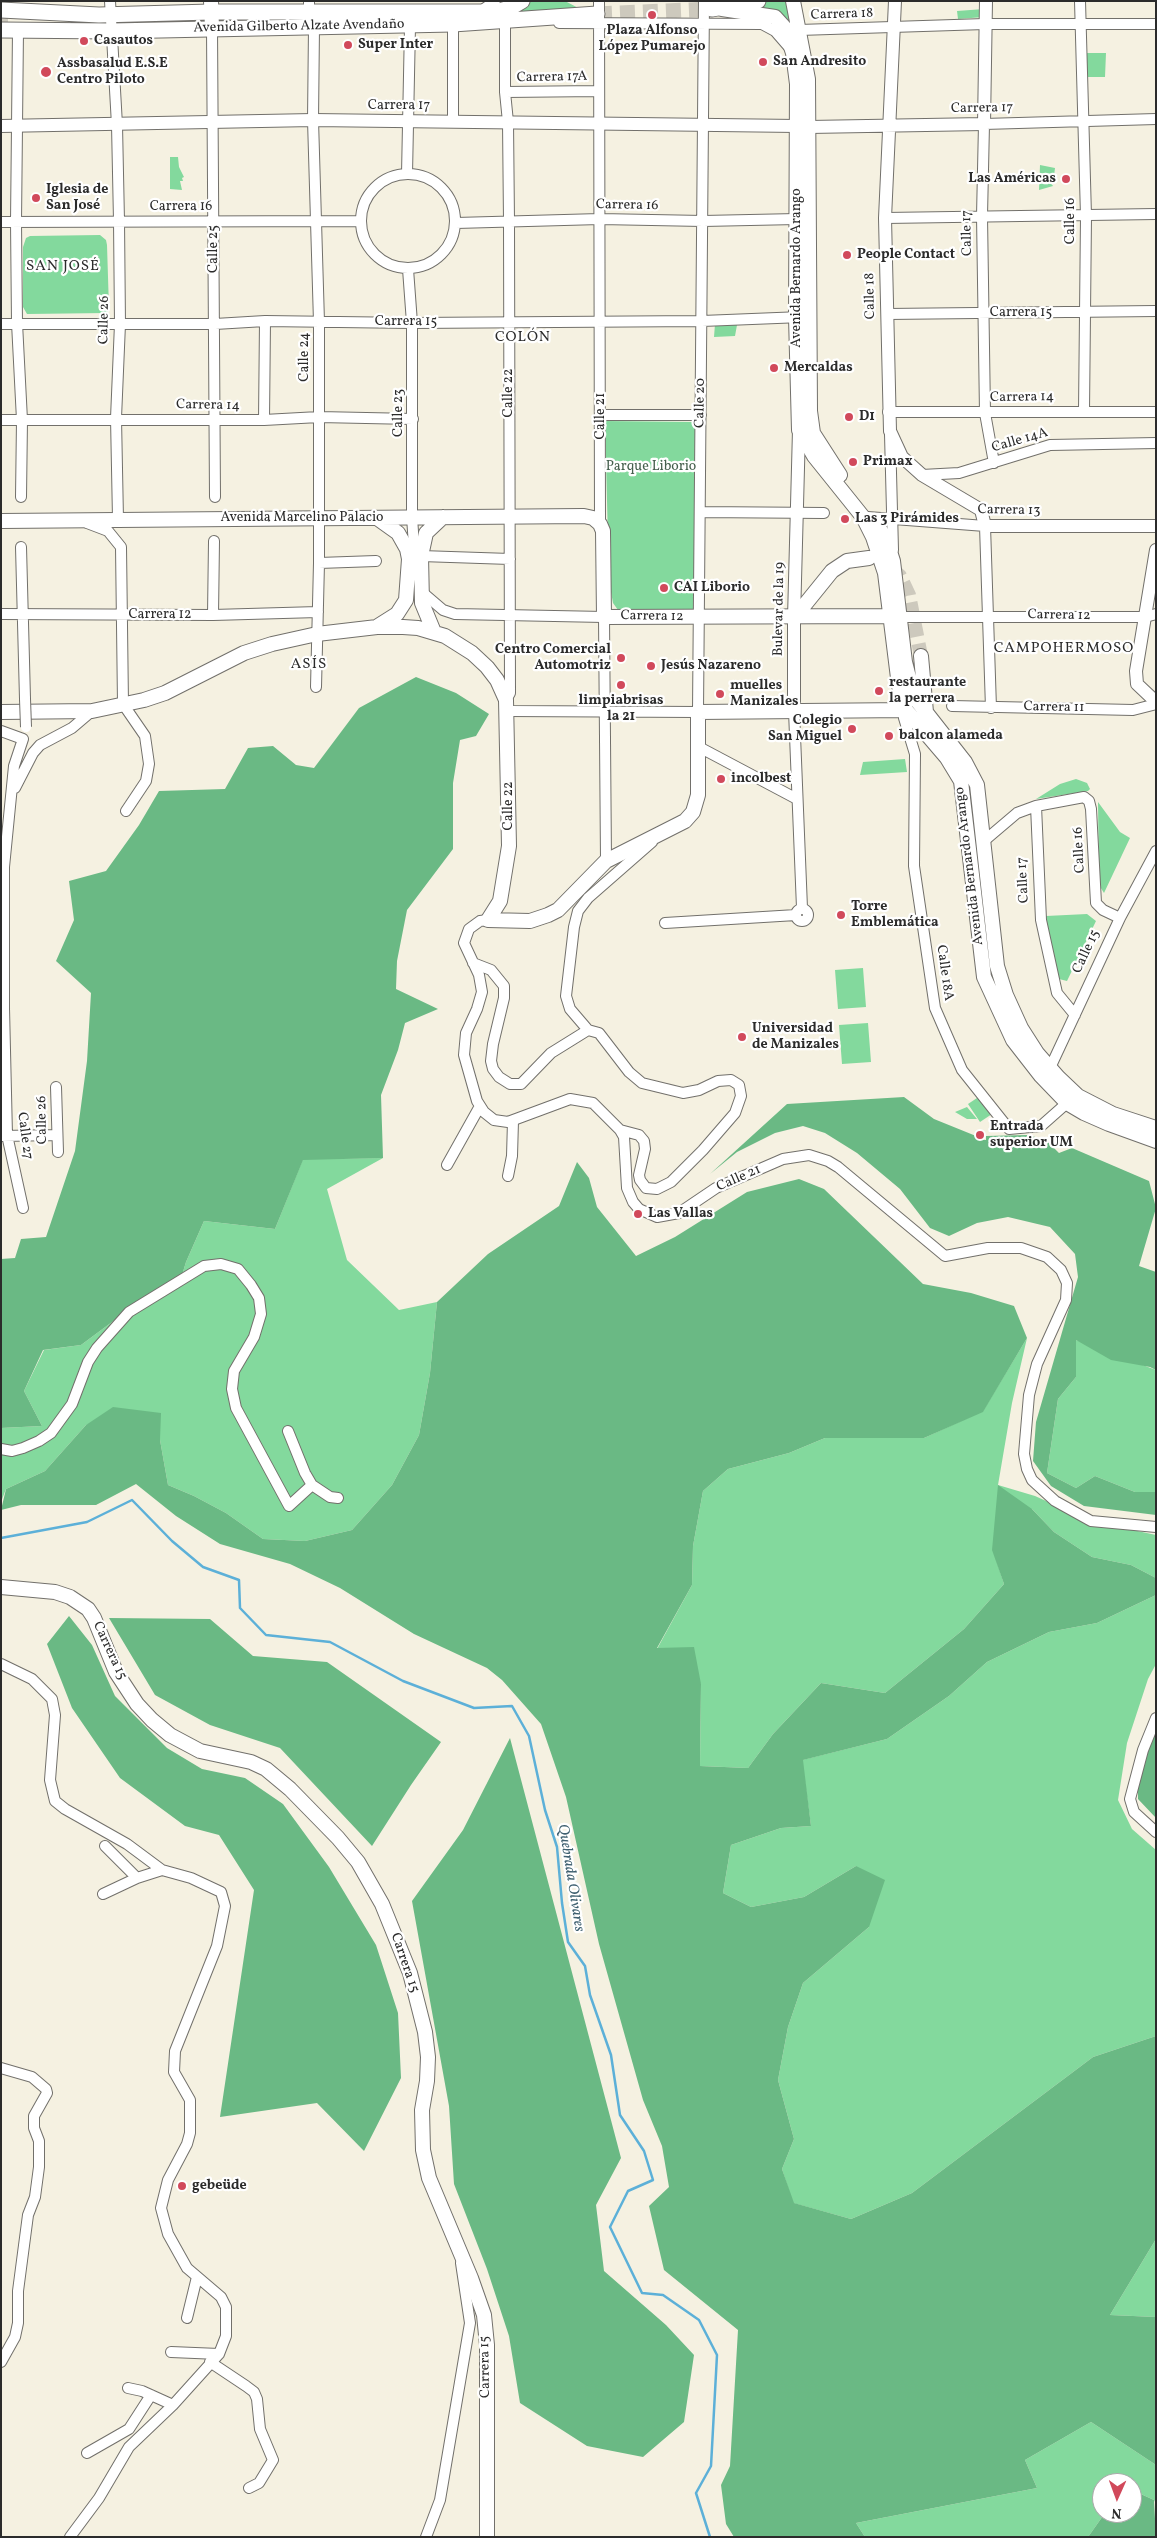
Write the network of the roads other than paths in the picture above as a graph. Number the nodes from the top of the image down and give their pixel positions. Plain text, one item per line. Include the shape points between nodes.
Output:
1 (494, 1) edge
2 (522, 1) edge
3 (570, 1) edge
4 (758, 1) edge
5 (793, 1) edge
6 (797, 1) edge
7 (894, 1) edge
8 (986, 1) edge
9 (1080, 1) edge
10 (309, 6) edge
11 (711, 6) edge
12 (211, 7) edge
13 (106, 10) edge
14 (408, 13) edge
15 (598, 13) edge
16 (8, 17) edge
17 (482, 17) junction
18 (453, 24) junction
19 (505, 24) junction
20 (704, 24) junction
21 (985, 24) junction
22 (1156, 24) edge
23 (1080, 25) junction
24 (314, 26) junction
25 (894, 27) junction
26 (212, 28) junction
27 (799, 30) junction
28 (112, 31) junction
29 (793, 53) junction
30 (599, 91) junction
31 (505, 92) junction
32 (1156, 119) edge
33 (313, 120) junction
34 (408, 121) junction
35 (453, 121) junction
36 (1083, 121) junction
37 (213, 122) junction
38 (508, 122) junction
39 (600, 122) junction
40 (117, 124) junction
41 (704, 124) junction
42 (984, 124) junction
43 (1, 126) edge
44 (17, 126) junction
45 (803, 126) junction
46 (888, 126) junction
47 (407, 174) junction
48 (1156, 214) edge
49 (982, 216) junction
50 (1086, 216) junction
51 (885, 218) junction
52 (600, 219) junction
53 (361, 220) junction
54 (797, 220) junction
55 (214, 221) junction
56 (317, 221) junction
57 (509, 221) junction
58 (703, 221) junction
59 (1, 222) edge
60 (16, 222) junction
61 (119, 222) junction
62 (456, 222) junction
63 (408, 269) junction
64 (1156, 311) edge
65 (1085, 312) junction
66 (984, 313) junction
67 (887, 314) junction
68 (811, 316) junction
69 (796, 317) junction
70 (508, 321) junction
71 (601, 321) junction
72 (702, 321) junction
73 (265, 322) junction
74 (319, 322) junction
75 (17, 323) junction
76 (412, 323) junction
77 (1, 324) edge
78 (120, 324) junction
79 (215, 324) junction
80 (1084, 411) junction
81 (888, 412) junction
82 (1156, 412) edge
83 (984, 413) junction
84 (601, 415) junction
85 (702, 415) junction
86 (319, 417) junction
87 (116, 418) junction
88 (413, 419) junction
89 (1, 420) edge
90 (22, 420) junction
91 (215, 420) junction
92 (264, 420) junction
93 (799, 430) junction
94 (890, 431) junction
95 (1156, 443) edge
96 (994, 463) junction
97 (922, 475) junction
98 (21, 496) dead end
99 (215, 498) dead end
100 (700, 512) junction
101 (796, 513) junction
102 (824, 513) dead end
103 (412, 517) junction
104 (443, 517) junction
105 (509, 517) junction
106 (867, 517) junction
107 (892, 517) junction
108 (376, 518) junction
109 (118, 519) junction
110 (319, 519) junction
111 (77, 520) junction
112 (1, 521) edge
113 (600, 524) junction
114 (985, 526) junction
115 (1156, 526) edge
116 (214, 541) dead end
117 (21, 547) dead end
118 (1156, 550) edge
119 (421, 556) junction
120 (869, 558) dead end
121 (510, 560) junction
122 (376, 561) dead end
123 (893, 561) junction
124 (319, 562) junction
125 (422, 592) junction
126 (604, 595) junction
127 (318, 612) junction
128 (1, 614) edge
129 (23, 614) junction
130 (120, 614) junction
131 (213, 615) junction
132 (510, 615) junction
133 (990, 615) junction
134 (1150, 616) edge
135 (604, 617) junction
136 (626, 617) junction
137 (699, 617) junction
138 (895, 617) junction
139 (794, 618) junction
140 (378, 627) junction
141 (434, 632) junction
142 (317, 634) junction
143 (921, 656) tunnel mouth
144 (316, 687) dead end
145 (1156, 703) edge
146 (123, 704) junction
147 (507, 706) junction
148 (952, 706) dead end
149 (992, 708) junction
150 (906, 710) junction
151 (92, 711) junction
152 (794, 711) junction
153 (1, 712) edge
154 (605, 712) junction
155 (698, 712) junction
156 (927, 713) junction
157 (26, 727) dead end
158 (1, 731) edge
159 (697, 746) junction
160 (13, 794) junction
161 (797, 799) junction
162 (1036, 806) junction
163 (126, 811) dead end
164 (658, 836) junction
165 (984, 841) junction
166 (1156, 850) edge
167 (606, 861) junction
168 (500, 900) junction
169 (1120, 918) junction
170 (509, 919) junction
171 (488, 920) junction
172 (665, 923) dead end
173 (473, 963) junction
174 (1074, 1015) junction
175 (588, 1030) junction
176 (1050, 1068) junction
177 (56, 1087) dead end
178 (1067, 1103) junction
179 (480, 1106) junction
180 (513, 1121) junction
181 (1156, 1128) edge
182 (620, 1130) junction
183 (58, 1135) junction
184 (4, 1136) edge
185 (1156, 1141) edge
186 (58, 1152) dead end
187 (447, 1165) dead end
188 (508, 1176) dead end
189 (23, 1208) dead end
190 (288, 1431) dead end
191 (1, 1449) edge
192 (312, 1485) junction
193 (338, 1498) dead end
194 (1156, 1528) edge
195 (1, 1587) edge
196 (1, 1664) edge
197 (1156, 1718) edge
198 (1156, 1832) edge
199 (105, 1846) dead end
200 (162, 1870) junction
201 (138, 1878) junction
202 (103, 1894) dead end
203 (1, 2068) edge
204 (459, 2248) junction
205 (197, 2278) junction
206 (187, 2318) dead end
207 (171, 2352) dead end
208 (219, 2354) junction
209 (1, 2362) edge
210 (210, 2362) junction
211 (128, 2388) dead end
212 (151, 2395) junction
213 (173, 2405) junction
214 (87, 2453) dead end
215 (249, 2488) dead end
216 (70, 2537) edge
217 (426, 2537) edge
218 (487, 2537) edge

1 - 17 street
2 - 17 main road, Avenida Gilberto Alzate Avendaño
3 - 15 main road via 581,10
4 - 11 main road
5 - 27 main road, Avenida Bernardo Arango
6 - 27 main road
7 - 25 street, Calle 18
8 - 21 street, Calle 17
9 - 23 street, Calle 16
10 - 12 main road, Avenida Gilberto Alzate Avendaño
10 - 14 main road, Avenida Gilberto Alzate Avendaño
11 - 20 street, Calle 20
11 - 29 main road, Avenida Bernardo Arango via 775,17 785,28
12 - 13 main road, Avenida Gilberto Alzate Avendaño
12 - 26 main road, Calle 25
13 - 16 main road, Avenida Gilberto Alzate Avendaño
13 - 28 street, Calle 26
14 - 17 main road, Avenida Gilberto Alzate Avendaño
14 - 18 main road, Avenida Gilberto Alzate Avendaño
14 - 24 main road, Avenida Gilberto Alzate Avendaño
14 - 34 street
15 - 17 main road, Avenida Gilberto Alzate Avendaño
15 - 19 street
15 - 20 street
15 - 30 street, Calle 21
16 - 28 main road, Avenida Gilberto Alzate Avendaño
16 - 44 street
17 - 18 main road, Avenida Gilberto Alzate Avendaño
17 - 19 street
18 - 35 street
19 - 31 street, Calle 22
20 - 29 street via 762,24 782,37
20 - 41 street, Calle 20
21 - 23 street, Carrera 18
21 - 25 street, Carrera 18
21 - 42 street, Calle 17
22 - 23 street, Carrera 18
23 - 36 street, Calle 16
24 - 26 main road, Avenida Gilberto Alzate Avendaño
24 - 33 street, Calle 24
25 - 27 street, Carrera 18
25 - 46 street, Calle 18
26 - 28 main road, Avenida Gilberto Alzate Avendaño
26 - 37 street, Calle 25
27 - 45 main road, Avenida Bernardo Arango via 808,79
28 - 40 street, Calle 26
29 - 45 main road, Avenida Bernardo Arango
30 - 31 street, Carrera 17A
30 - 39 street, Calle 21
31 - 38 street, Calle 22
32 - 36 street, Carrera 17
33 - 34 street, Carrera 17
33 - 37 street, Carrera 17
33 - 56 street, Calle 24
34 - 35 street, Carrera 17
34 - 47 street
35 - 38 street, Carrera 17
36 - 42 street, Carrera 17
36 - 50 street, Calle 16
37 - 40 street, Carrera 17
37 - 55 street, Calle 25
38 - 39 street, Carrera 17
38 - 57 street, Calle 22
39 - 41 street, Carrera 17
39 - 52 street, Calle 21
40 - 44 street, Carrera 17
40 - 61 street, Calle 26
41 - 45 street, Carrera 17
41 - 58 street, Calle 20
42 - 46 street, Carrera 17
42 - 49 street, Calle 17
43 - 44 street, Carrera 17
44 - 60 street
45 - 46 street, Carrera 17
45 - 54 main road, Avenida Bernardo Arango
45 - 68 main road, Avenida Bernardo Arango
46 - 51 street, Calle 18
47 - 53 street via 393,176 380,183 363,206
47 - 62 street via 429,179 447,193 454,207
48 - 50 street
49 - 50 street
49 - 51 street
49 - 66 street, Calle 17
50 - 65 street, Calle 16
51 - 67 street, Calle 18
52 - 57 street, Carrera 16
52 - 58 street, Carrera 16
52 - 71 street, Calle 21
53 - 56 street, Carrera 16
53 - 63 street via 364,239 374,254 390,265
54 - 58 street, Carrera 16
54 - 69 main road, Avenida Bernardo Arango
55 - 56 street, Carrera 16
55 - 61 street, Carrera 16
55 - 79 street, Calle 25
56 - 74 street, Calle 24
57 - 62 street, Carrera 16
57 - 70 street, Calle 22
58 - 72 street, Calle 20
59 - 60 street, Carrera 16
60 - 61 street, Carrera 16
60 - 75 street
61 - 78 street, Calle 26
62 - 63 street via 449,246 442,255 432,263
63 - 76 street, Calle 23
64 - 65 street, Carrera 15
65 - 66 street, Carrera 15
65 - 80 street, Calle 16
66 - 67 street, Carrera 15
66 - 83 street, Calle 17
67 - 81 street, Calle 18
68 - 69 street, Carrera 15
68 - 106 main road, Avenida Bernardo Arango via 810,411 813,433
69 - 72 street, Carrera 15
69 - 93 main road, Avenida Bernardo Arango
70 - 71 street, Carrera 15
70 - 76 street, Carrera 15
70 - 105 street, Calle 22
71 - 72 street, Carrera 15
71 - 84 street, Calle 21
72 - 85 street, Calle 20
73 - 74 street, Carrera 15
73 - 79 street, Carrera 15
73 - 92 street
74 - 76 street, Carrera 15
74 - 86 street, Calle 24
75 - 77 street, Carrera 15
75 - 78 street, Carrera 15
75 - 90 street
76 - 88 street, Calle 23
78 - 79 street, Carrera 15
78 - 87 street, Calle 26
79 - 91 street, Calle 25
80 - 82 street, Carrera 14
80 - 83 street, Carrera 14
81 - 83 street, Carrera 14
81 - 94 street, Calle 18
83 - 96 street, Calle 17
84 - 85 street
84 - 113 street, Calle 21
85 - 100 street, Calle 20
86 - 88 street, Carrera 14
86 - 92 street, Carrera 14
86 - 110 street, Calle 24
87 - 90 street, Carrera 14
87 - 91 street, Carrera 14
87 - 109 street, Calle 26
88 - 103 street, Calle 23
89 - 90 street, Carrera 14
90 - 98 street
91 - 92 street, Carrera 14
91 - 99 street, Calle 25
93 - 101 street, Bulevar de la 19
93 - 106 main road, Avenida Bernardo Arango via 818,461
94 - 97 street via 902,457
94 - 107 street, Calle 18
95 - 96 street, Calle 14A via 1050,445
96 - 97 street, Calle 14A via 959,473
97 - 114 street via 981,510
100 - 101 street
100 - 137 street, Calle 20
101 - 102 street
101 - 139 street, Bulevar de la 19
103 - 104 main road, Avenida Marcelino Palacio
103 - 108 main road, Avenida Marcelino Palacio
103 - 119 street, Calle 23 via 414,546
104 - 105 main road, Avenida Marcelino Palacio
104 - 119 main road via 426,534
105 - 113 main road, Avenida Marcelino Palacio via 584,516
105 - 121 street, Calle 22
106 - 107 street, Carrera 13
106 - 123 main road, Avenida Bernardo Arango via 886,539
106 - 138 main road, Avenida Bernardo Arango via 881,556
107 - 114 street, Carrera 13
107 - 123 street, Calle 18
108 - 110 main road, Avenida Marcelino Palacio
108 - 140 main road via 398,533 407,549 408,559 406,600 397,614
109 - 110 main road, Avenida Marcelino Palacio
109 - 111 main road, Avenida Marcelino Palacio
110 - 124 street, Calle 24
111 - 112 main road, Avenida Marcelino Palacio
111 - 130 street via 108,531 122,547
113 - 126 main road, Calle 21 via 603,531
114 - 115 street, Carrera 13
114 - 133 street
116 - 131 street
117 - 129 street
118 - 134 street
119 - 121 street
119 - 125 main road
120 - 139 main road via 847,561 832,571
121 - 132 street, Calle 22
122 - 124 street
123 - 138 main road, Avenida Bernardo Arango
124 - 127 street, Calle 24
125 - 132 street, Carrera 12 via 443,610 455,614
125 - 141 main road via 424,612
126 - 135 main road, Calle 21
126 - 136 main road via 612,608
127 - 131 street, Carrera 12
127 - 142 street, Calle 24
128 - 129 street, Carrera 12
129 - 130 street, Carrera 12
129 - 157 street, bridge
130 - 131 street, Carrera 12
130 - 146 street
132 - 135 street, Carrera 12
132 - 147 street, Calle 22 via 510,693
133 - 134 street, Carrera 12
133 - 138 street, Carrera 12
133 - 149 street
134 - 145 street via 1136,671 1137,684
135 - 136 main road, Carrera 12
135 - 154 street, Calle 21
136 - 137 main road, Carrera 12
137 - 139 main road, Carrera 12
137 - 155 street, Calle 20
138 - 139 main road, Carrera 12
138 - 150 main road, Avenida Bernardo Arango via 899,686
138 - 156 main road, Avenida Bernardo Arango via 914,697
139 - 152 street, Bulevar de la 19
140 - 141 main road via 418,628
140 - 142 main road
141 - 147 main road via 472,653 497,680
142 - 144 street, Calle 24
142 - 146 main road via 244,653 165,693
143 - 156 main road
145 - 149 street, Carrera 11 via 1133,710
146 - 151 main road
146 - 163 street via 145,736 150,764 146,781
147 - 154 street
147 - 168 main road, Calle 22 via 509,846
148 - 149 street, Carrera 11
150 - 152 main road
150 - 178 main road, Avenida Bernardo Arango via 947,758 961,781 984,977 1014,1040 1041,1076
150 - 178 street, Calle 18A via 904,718 915,754 914,866 935,1008 962,1070 1010,1130 1041,1126
151 - 153 main road
151 - 160 street via 72,728 40,745 28,761
152 - 155 main road
152 - 161 street, Bulevar de la 19
154 - 155 street
154 - 167 street, Calle 21
155 - 159 main road, Calle 20
156 - 165 main road, Avenida Bernardo Arango via 972,773 979,797
158 - 160 street, Calle 27 via 23,739 14,766
159 - 161 street
159 - 164 main road, Calle 20 via 696,804 685,821
160 - 184 street, Calle 27 via 4,867
161 - 172 street, Bulevar de la 19 via 799,912
162 - 165 street via 1017,813
162 - 169 street, Calle 16 via 1084,797 1089,801 1096,903
162 - 174 street, Calle 17 via 1041,920 1057,993
164 - 167 main road
164 - 175 street via 588,898 576,918 566,996 570,1009
165 - 176 main road, Avenida Bernardo Arango via 997,966 1022,1028
166 - 169 street, Calle 15
167 - 170 main road via 553,913 530,921
168 - 170 main road
168 - 171 main road, Calle 22
169 - 174 street, Calle 15
170 - 171 main road
171 - 173 street via 473,925 464,937 465,949
173 - 175 street via 492,970 504,986 491,1060 499,1077 510,1084 521,1084 551,1053
173 - 179 street via 482,992 466,1033 464,1055
174 - 176 street, Calle 15
175 - 182 street via 599,1033 629,1072 642,1083 683,1093 724,1079 736,1082 741,1090 740,1104 735,1113 703,1150 663,1187 651,1190 642,1185 639,1175 644,1141 639,1135
176 - 181 main road, Avenida Bernardo Arango via 1078,1096 1094,1106
177 - 183 street, Calle 26
178 - 185 main road, Avenida Bernardo Arango via 1101,1121
179 - 180 street via 494,1120
179 - 187 street
180 - 182 street, Calle 21 via 560,1101 578,1098 600,1107
180 - 188 street
182 - 194 street, Calle 21 via 626,1143 629,1196 639,1209 650,1215 672,1216 716,1188 783,1159 809,1155 838,1167 945,1256 988,1248 1021,1248 1047,1257 1061,1270 1067,1283 1066,1300 1037,1364 1025,1418 1024,1454 1032,1480 1055,1501 1091,1521
183 - 184 street
183 - 186 street, Calle 26
184 - 189 street, Calle 27
190 - 192 street
191 - 192 street via 23,1448 51,1433 72,1404 88,1362 97,1348 129,1312 204,1266 221,1264 238,1269 251,1285 259,1298 261,1314 254,1337 234,1371 232,1390 236,1408 289,1506
192 - 193 street via 330,1497
195 - 204 main road, Carrera 15 via 55,1592 79,1602 94,1618 116,1672 136,1704 152,1720 170,1735 200,1751 251,1762 266,1769 316,1814 358,1862 382,1904 414,1989 428,2056 422,2110 423,2150 429,2178
196 - 200 street via 32,1679 52,1699 55,1715 50,1780 55,1801 127,1844
197 - 198 street via 1130,1798 1134,1812
199 - 201 street
200 - 201 street
200 - 205 street via 207,1884 221,1892 225,1906 216,1946 175,2051 174,2072 190,2100 190,2133 188,2144 161,2200 168,2234 187,2268
201 - 202 street
203 - 209 street via 32,2077 46,2088 47,2093 34,2116 39,2141 39,2167 35,2198 28,2215 18,2291 18,2322 15,2337
204 - 217 street via 470,2323 440,2500
204 - 218 main road, Carrera 15 via 484,2315 487,2346
205 - 206 street
205 - 208 street via 221,2297 226,2307 228,2326
207 - 208 street
208 - 210 street
210 - 213 street
210 - 215 street via 254,2392 257,2398 260,2429 272,2460 259,2483
211 - 212 street
212 - 213 street
212 - 214 street via 129,2429
213 - 216 street via 129,2447 99,2498

